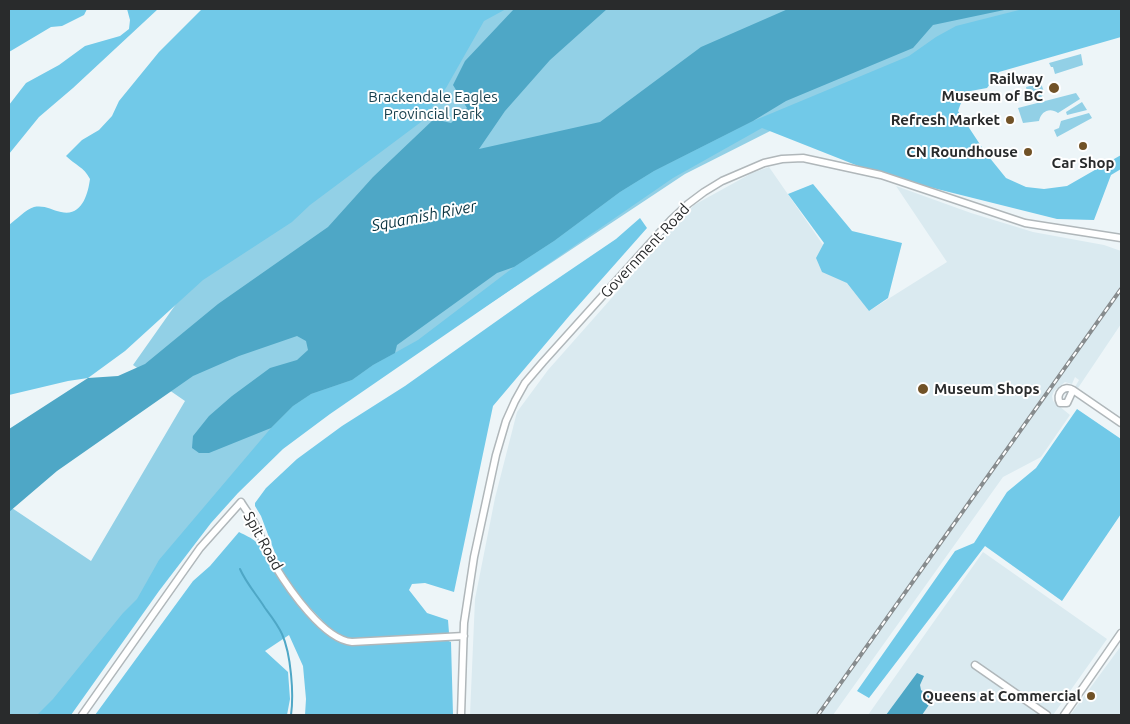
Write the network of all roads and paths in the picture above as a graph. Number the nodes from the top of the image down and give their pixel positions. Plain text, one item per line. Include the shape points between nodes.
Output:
1 (1121, 238) edge
2 (1073, 390) dead end
3 (1121, 423) edge
4 (1121, 633) edge
5 (464, 636) junction
6 (975, 665) dead end
7 (82, 715) edge
8 (461, 715) edge
9 (1047, 715) edge
10 (1064, 715) edge

1 - 5 street, Government Road via 1025,223 895,179 803,158 782,158 764,163 722,181 671,220 525,383 506,421 492,473 474,557
2 - 3 street
4 - 10 street
5 - 7 street, Spit Road via 352,642 331,635 274,565 255,523 241,502 200,548
5 - 8 street, Government Road
6 - 9 street

